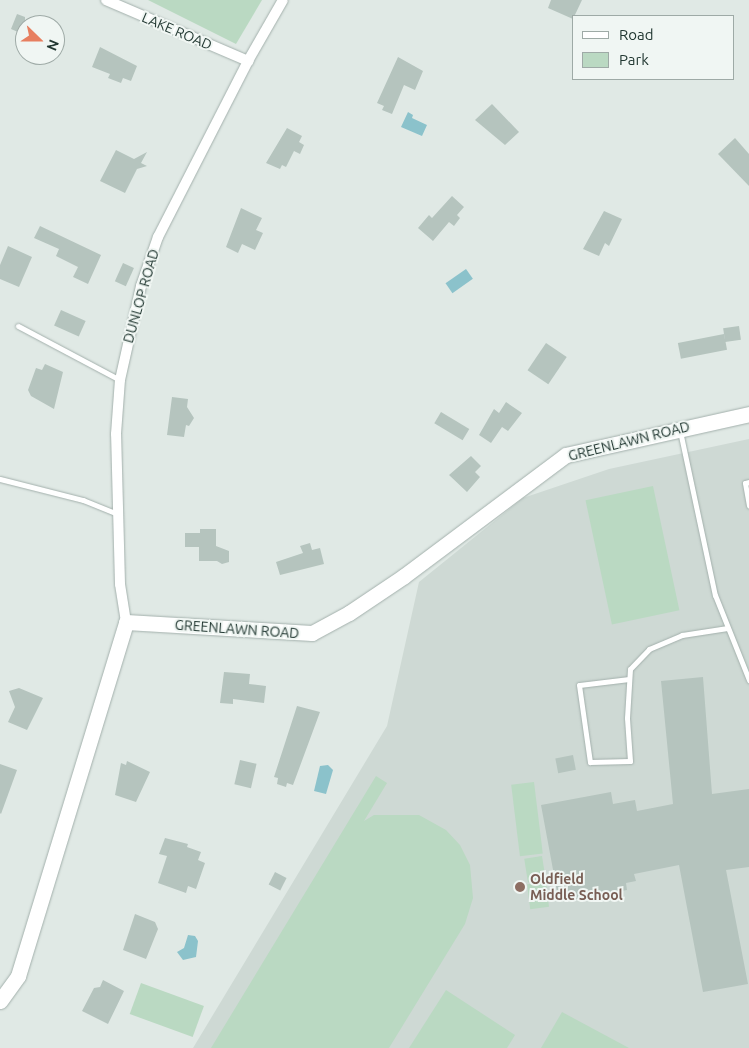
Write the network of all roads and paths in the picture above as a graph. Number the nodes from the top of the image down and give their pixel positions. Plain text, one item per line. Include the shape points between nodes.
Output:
1 (106, 0) edge
2 (283, 0) edge
3 (248, 61) junction
4 (18, 326) dead end
5 (120, 380) junction
6 (749, 414) edge
7 (680, 429) junction
8 (0, 479) edge
9 (749, 482) edge
10 (749, 506) edge
11 (120, 515) junction
12 (126, 622) junction
13 (727, 628) junction
14 (629, 680) junction
15 (749, 680) edge
16 (0, 1001) edge

1 - 3 street, LAKE ROAD
2 - 3 street, DUNLOP ROAD
3 - 5 street, DUNLOP ROAD via 158,237 141,286
4 - 5 lane
5 - 11 street, DUNLOP ROAD via 116,434
6 - 7 main road, GREENLAWN ROAD
7 - 12 main road, GREENLAWN ROAD via 566,455 404,576 312,633
7 - 13 lane via 715,595
8 - 11 lane via 83,500
9 - 10 lane via 745,483
11 - 12 street, DUNLOP ROAD via 120,584
12 - 16 main road via 18,976
13 - 14 lane via 682,635 649,649 630,669
13 - 15 lane
14 - 14 lane via 630,761 590,762 579,685

